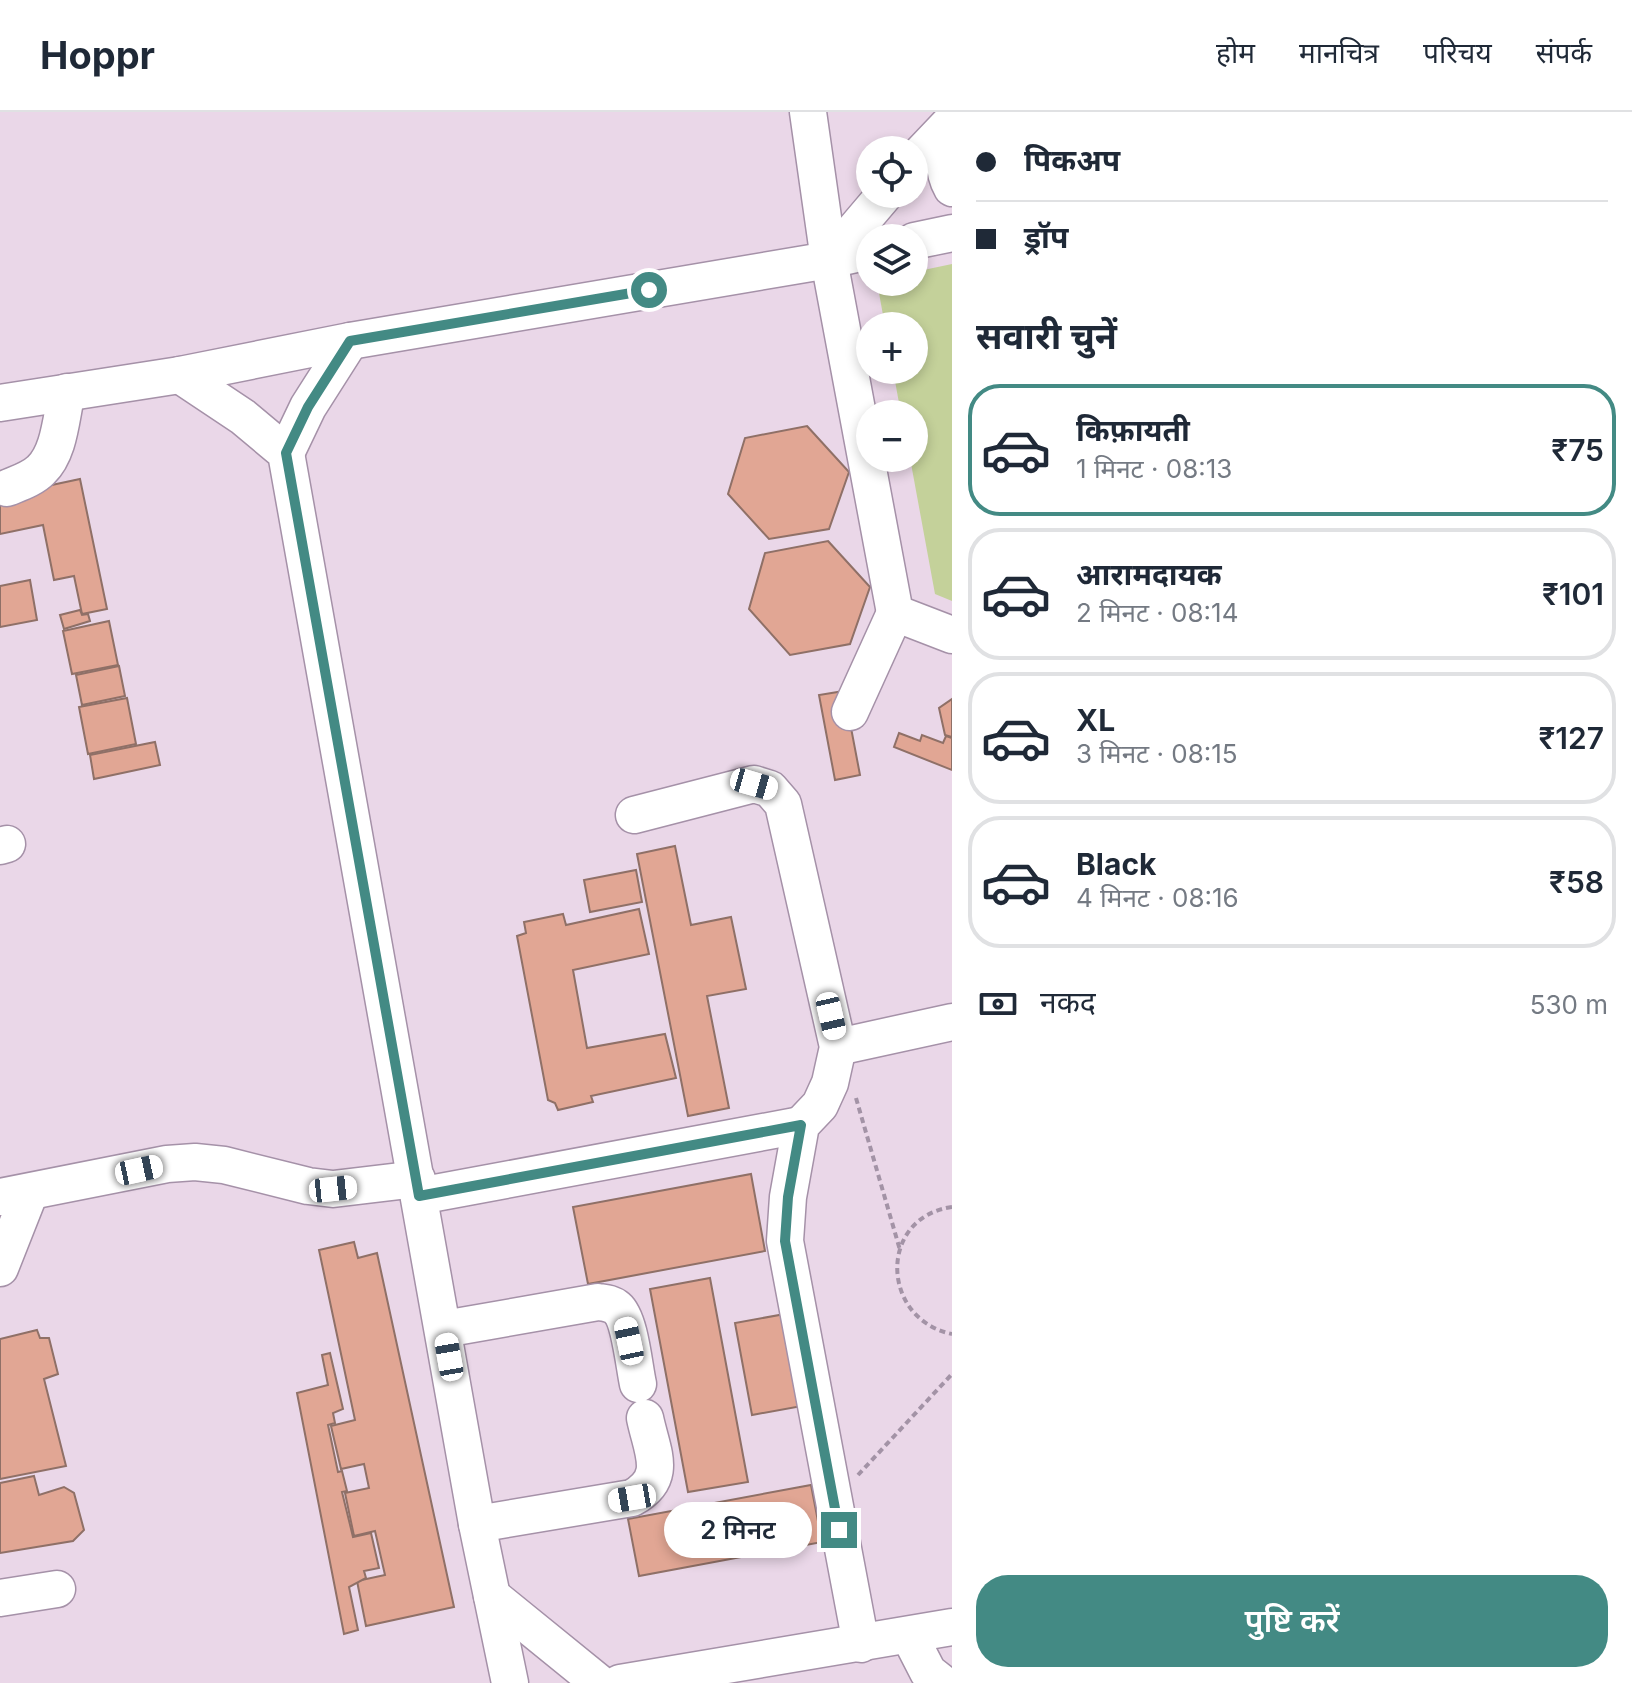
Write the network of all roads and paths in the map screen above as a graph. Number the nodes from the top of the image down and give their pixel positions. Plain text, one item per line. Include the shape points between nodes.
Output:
1 (808, 112) edge
2 (952, 121) edge
3 (952, 128) edge
4 (928, 146) edge
5 (952, 188) edge
6 (873, 208) edge
7 (952, 233) edge
8 (928, 238) edge
9 (856, 254) edge
10 (829, 260) junction
11 (350, 341) junction
12 (180, 375) junction
13 (67, 392) junction
14 (0, 403) edge
15 (286, 453) junction
16 (7, 488) dead end
17 (895, 613) junction
18 (952, 635) edge
19 (850, 712) dead end
20 (634, 815) dead end
21 (952, 1022) edge
22 (838, 1047) junction
23 (855, 1095) dead end
24 (801, 1125) junction
25 (418, 1187) junction
26 (15, 1194) edge
27 (952, 1199) edge
28 (952, 1207) edge
29 (945, 1208) junction
30 (900, 1250) junction
31 (0, 1268) edge
32 (444, 1329) junction
33 (952, 1334) edge
34 (952, 1374) edge
35 (834, 1501) junction
36 (477, 1524) junction
37 (57, 1589) dead end
38 (492, 1596) junction
39 (0, 1598) edge
40 (952, 1627) edge
41 (909, 1635) junction
42 (861, 1644) junction
43 (742, 1673) edge
44 (510, 1683) edge
45 (599, 1683) edge
46 (620, 1683) edge
47 (942, 1683) edge

1 - 10 street
2 - 4 street
3 - 5 street via 944,160
6 - 10 street
7 - 8 street
9 - 10 street
10 - 11 street
10 - 17 street
11 - 12 street
11 - 15 street
12 - 13 street
12 - 15 street
13 - 14 street
13 - 16 street via 55,446 43,469
15 - 25 street
17 - 18 street
17 - 19 street
20 - 22 street via 754,784 770,789 783,804
21 - 22 street
22 - 24 street via 820,1105
23 - 30 path
24 - 25 street
24 - 35 street via 785,1241
25 - 26 street via 333,1189 195,1162
25 - 32 street
26 - 31 street
27 - 29 path
28 - 29 path
29 - 30 path via 917,1223
30 - 33 path via 897,1281 910,1310 934,1329
32 - 36 street
32 - 36 street via 611,1304 624,1320 656,1470 653,1482 632,1498
34 - 35 path
35 - 42 street
36 - 38 street
37 - 39 street
38 - 44 street
38 - 45 street
40 - 41 street
41 - 42 street
41 - 47 street via 928,1672
42 - 43 street
43 - 46 street

